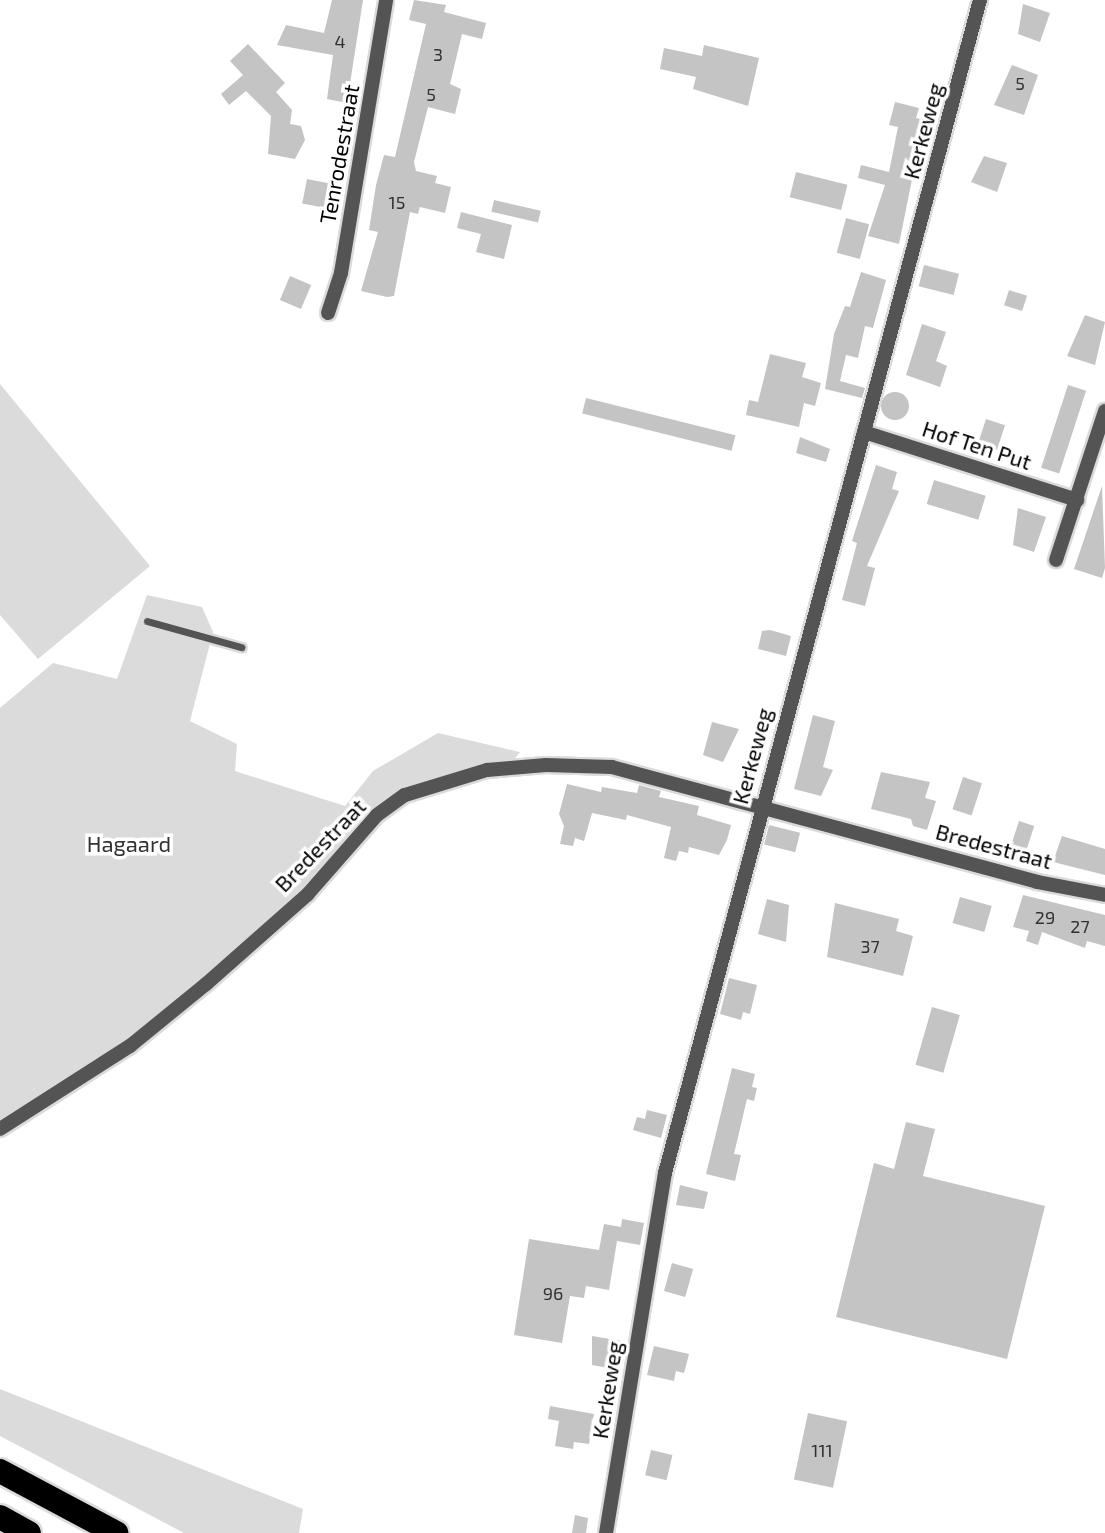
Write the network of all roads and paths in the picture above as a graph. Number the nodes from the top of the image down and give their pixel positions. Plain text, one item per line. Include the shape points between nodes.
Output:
1 (386, 0) edge
2 (980, 0) edge
3 (328, 313) dead end
4 (1105, 411) edge
5 (864, 432) junction
6 (1077, 500) junction
7 (1056, 560) dead end
8 (147, 621) dead end
9 (241, 647) dead end
10 (761, 807) junction
11 (1105, 895) edge
12 (0, 1129) edge
13 (0, 1471) edge
14 (0, 1517) edge
15 (29, 1533) edge
16 (116, 1533) edge
17 (606, 1533) edge

1 - 3 street, Tenrodestraat via 341,273
2 - 5 street, Kerkeweg
4 - 6 street
5 - 6 street, Hof Ten Put
5 - 10 street, Kerkeweg
6 - 7 street
8 - 9 lane
10 - 11 street, Bredestraat via 1037,882
10 - 12 street, Bredestraat via 648,776 577,764 487,770 405,795 377,815 307,895 141,1038
10 - 17 street, Kerkeweg via 665,1173
13 - 16 highway
14 - 15 highway

